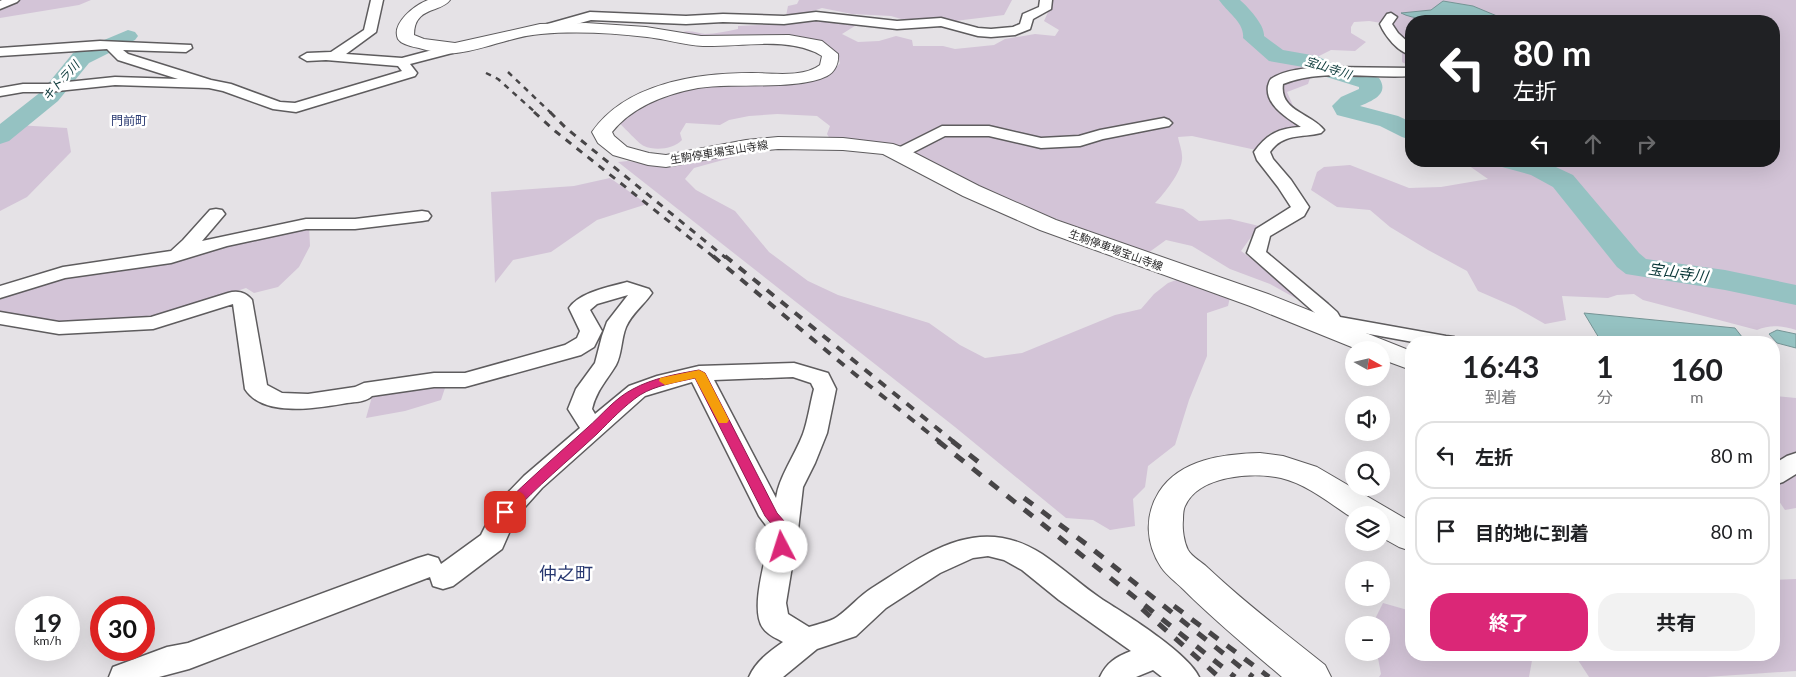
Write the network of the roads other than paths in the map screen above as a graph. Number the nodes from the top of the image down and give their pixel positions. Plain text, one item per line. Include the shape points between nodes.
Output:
1 (13, 0) edge
2 (377, 0) edge
3 (443, 0) edge
4 (1046, 0) edge
5 (0, 5) edge
6 (1391, 17) dead end
7 (548, 28) junction
8 (107, 46) junction
9 (1405, 46) edge
10 (186, 48) dead end
11 (455, 48) junction
12 (0, 52) edge
13 (307, 57) dead end
14 (336, 57) junction
15 (402, 62) junction
16 (1405, 72) edge
17 (209, 84) junction
18 (0, 92) edge
19 (1164, 122) dead end
20 (900, 153) junction
21 (216, 214) dead end
22 (422, 216) dead end
23 (171, 256) junction
24 (0, 292) edge
25 (1300, 317) junction
26 (0, 318) edge
27 (1328, 321) junction
28 (1412, 336) edge
29 (1405, 359) edge
30 (699, 373) junction
31 (593, 430) junction
32 (1796, 462) edge
33 (1780, 472) edge
34 (1359, 506) edge
35 (1390, 525) edge
36 (785, 530) junction
37 (1405, 534) edge
38 (807, 640) junction
39 (1156, 655) junction
40 (124, 677) edge
41 (764, 677) edge
42 (1115, 677) edge
43 (1184, 677) edge
44 (1311, 677) edge

1 - 5 street
2 - 14 street via 370,32
3 - 11 main road, 生駒停車場宝山寺線 via 424,6 414,14 405,30 406,38 421,44
4 - 7 street via 1045,9 1027,17 1026,26 1015,32 978,32 940,22 897,25 816,16 784,20 590,16
6 - 9 street via 1387,27
7 - 11 main road, 生駒停車場宝山寺線
7 - 20 main road, 生駒停車場宝山寺線 via 621,30 701,41 788,40 816,45 830,54 828,66 812,75 702,81 632,105 602,132 612,145 630,155 666,160 746,146 811,143 873,146
8 - 10 street
8 - 12 street
8 - 17 street via 123,57
11 - 15 street
13 - 14 street
14 - 15 street
15 - 17 street via 410,74 294,108
16 - 27 street via 1319,72 1293,75 1276,82 1275,95 1280,103 1316,130 1276,134 1268,140 1262,152 1264,160 1300,206 1298,212 1262,233 1256,253 1330,316
17 - 18 street via 115,81
19 - 20 street via 1080,141 1041,143 989,131 942,131
20 - 25 main road, 生駒停車場宝山寺線 via 970,191 1040,222
21 - 23 street via 190,244
22 - 23 street via 355,224 306,224 223,241
23 - 24 street via 63,273
25 - 27 street
25 - 29 main road, 生駒停車場宝山寺線
26 - 31 street via 59,328 153,322 235,297 242,300 256,389 266,396 299,403 434,380 466,380 573,350 586,342 591,332 579,308 590,300 627,288 642,293 624,310 613,333 608,360 582,398 580,409
27 - 28 street
30 - 31 street via 637,391
30 - 36 street via 772,516
30 - 36 street via 794,370 820,378 825,389 815,433 790,488
31 - 40 street via 533,482 505,512 492,542 436,572
32 - 33 street
34 - 44 main road via 1326,486 1284,468 1248,463 1214,468 1183,483 1167,504 1164,528 1172,556 1208,592
35 - 37 main road
36 - 38 street via 772,603 774,620
38 - 39 street via 846,627 876,600 930,565 970,548 988,546 1032,562
38 - 41 street
39 - 42 street via 1124,668
39 - 43 street

